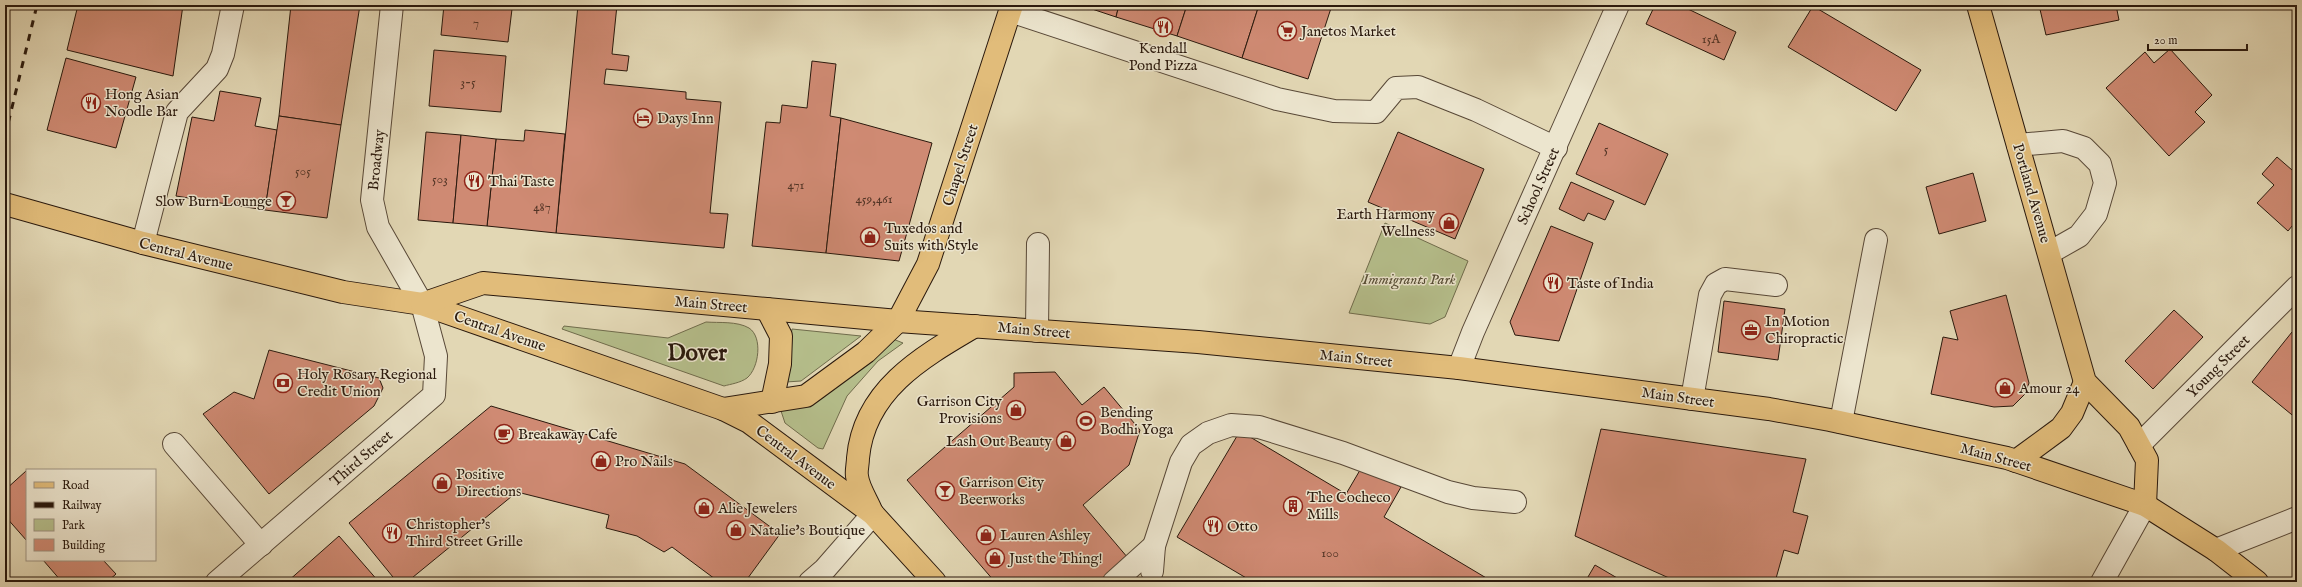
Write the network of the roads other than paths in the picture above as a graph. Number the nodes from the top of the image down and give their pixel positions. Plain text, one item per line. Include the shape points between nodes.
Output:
1 (233, 5) edge
2 (392, 5) edge
3 (1618, 5) edge
4 (1978, 5) edge
5 (1011, 8) edge
6 (2018, 145) junction
7 (1556, 148) junction
8 (5, 204) edge
9 (1876, 240) dead end
10 (143, 243) junction
11 (1038, 244) dead end
12 (2049, 253) junction
13 (1776, 285) dead end
14 (2297, 287) edge
15 (422, 304) junction
16 (767, 309) junction
17 (898, 321) junction
18 (975, 326) junction
19 (1037, 331) junction
20 (1459, 368) junction
21 (2085, 382) junction
22 (1692, 399) junction
23 (772, 402) junction
24 (723, 409) junction
25 (1841, 422) junction
26 (174, 444) dead end
27 (2139, 445) junction
28 (2016, 461) junction
29 (1515, 502) dead end
30 (2145, 505) junction
31 (873, 514) junction
32 (2297, 518) edge
33 (261, 545) junction
34 (1154, 546) junction
35 (2216, 550) junction
36 (1152, 571) dead end
37 (217, 582) edge
38 (810, 582) edge
39 (935, 582) edge
40 (1114, 582) edge
41 (2102, 582) edge
42 (2257, 582) edge

1 - 10 street via 223,54 217,69 177,112
2 - 15 street, Broadway via 372,200 378,227
3 - 7 street, School Street
4 - 6 main road, Portland Avenue
5 - 7 street via 1277,99 1334,111 1376,112 1396,88 1418,87 1476,110
5 - 17 main road, Chapel Street via 928,264
6 - 12 main road, Portland Avenue
6 - 12 street via 2063,141 2084,148 2100,164 2105,183 2096,214 2078,236
7 - 20 street, School Street
8 - 10 main road, Central Avenue
9 - 25 street
10 - 15 main road, Central Avenue via 343,292
11 - 19 street
12 - 21 main road, Portland Avenue
13 - 22 street via 1725,279 1716,284 1710,295
14 - 27 street, Young Street
15 - 16 main road, Main Street via 483,283
15 - 24 main road, Central Avenue
15 - 33 street, Third Street via 436,356 434,395
16 - 17 main road, Main Street
16 - 23 main road via 781,336 780,364
17 - 18 main road, Main Street
17 - 23 main road, Chapel Street via 866,352 806,396
18 - 19 main road, Main Street
18 - 31 main road via 913,366 891,385 873,408 860,442 857,477
19 - 20 main road, Main Street via 1190,341
20 - 22 main road, Main Street
21 - 27 main road, Portland Avenue via 2129,427
21 - 28 main road via 2072,413 2061,428
22 - 25 main road, Main Street
23 - 24 main road, Chapel Street
24 - 31 main road, Central Avenue via 749,422
25 - 28 main road, Main Street
26 - 33 street
27 - 30 main road, Portland Avenue via 2147,460
28 - 30 main road, Main Street
29 - 34 street via 1473,498 1448,492 1343,453 1259,427 1231,426 1208,433 1191,445 1181,462
30 - 35 main road, Main Street
30 - 41 street
31 - 38 street via 825,569
31 - 39 main road, Central Avenue
32 - 35 street
33 - 37 street, Third Street
34 - 36 street
34 - 40 street
35 - 42 main road, Main Street

